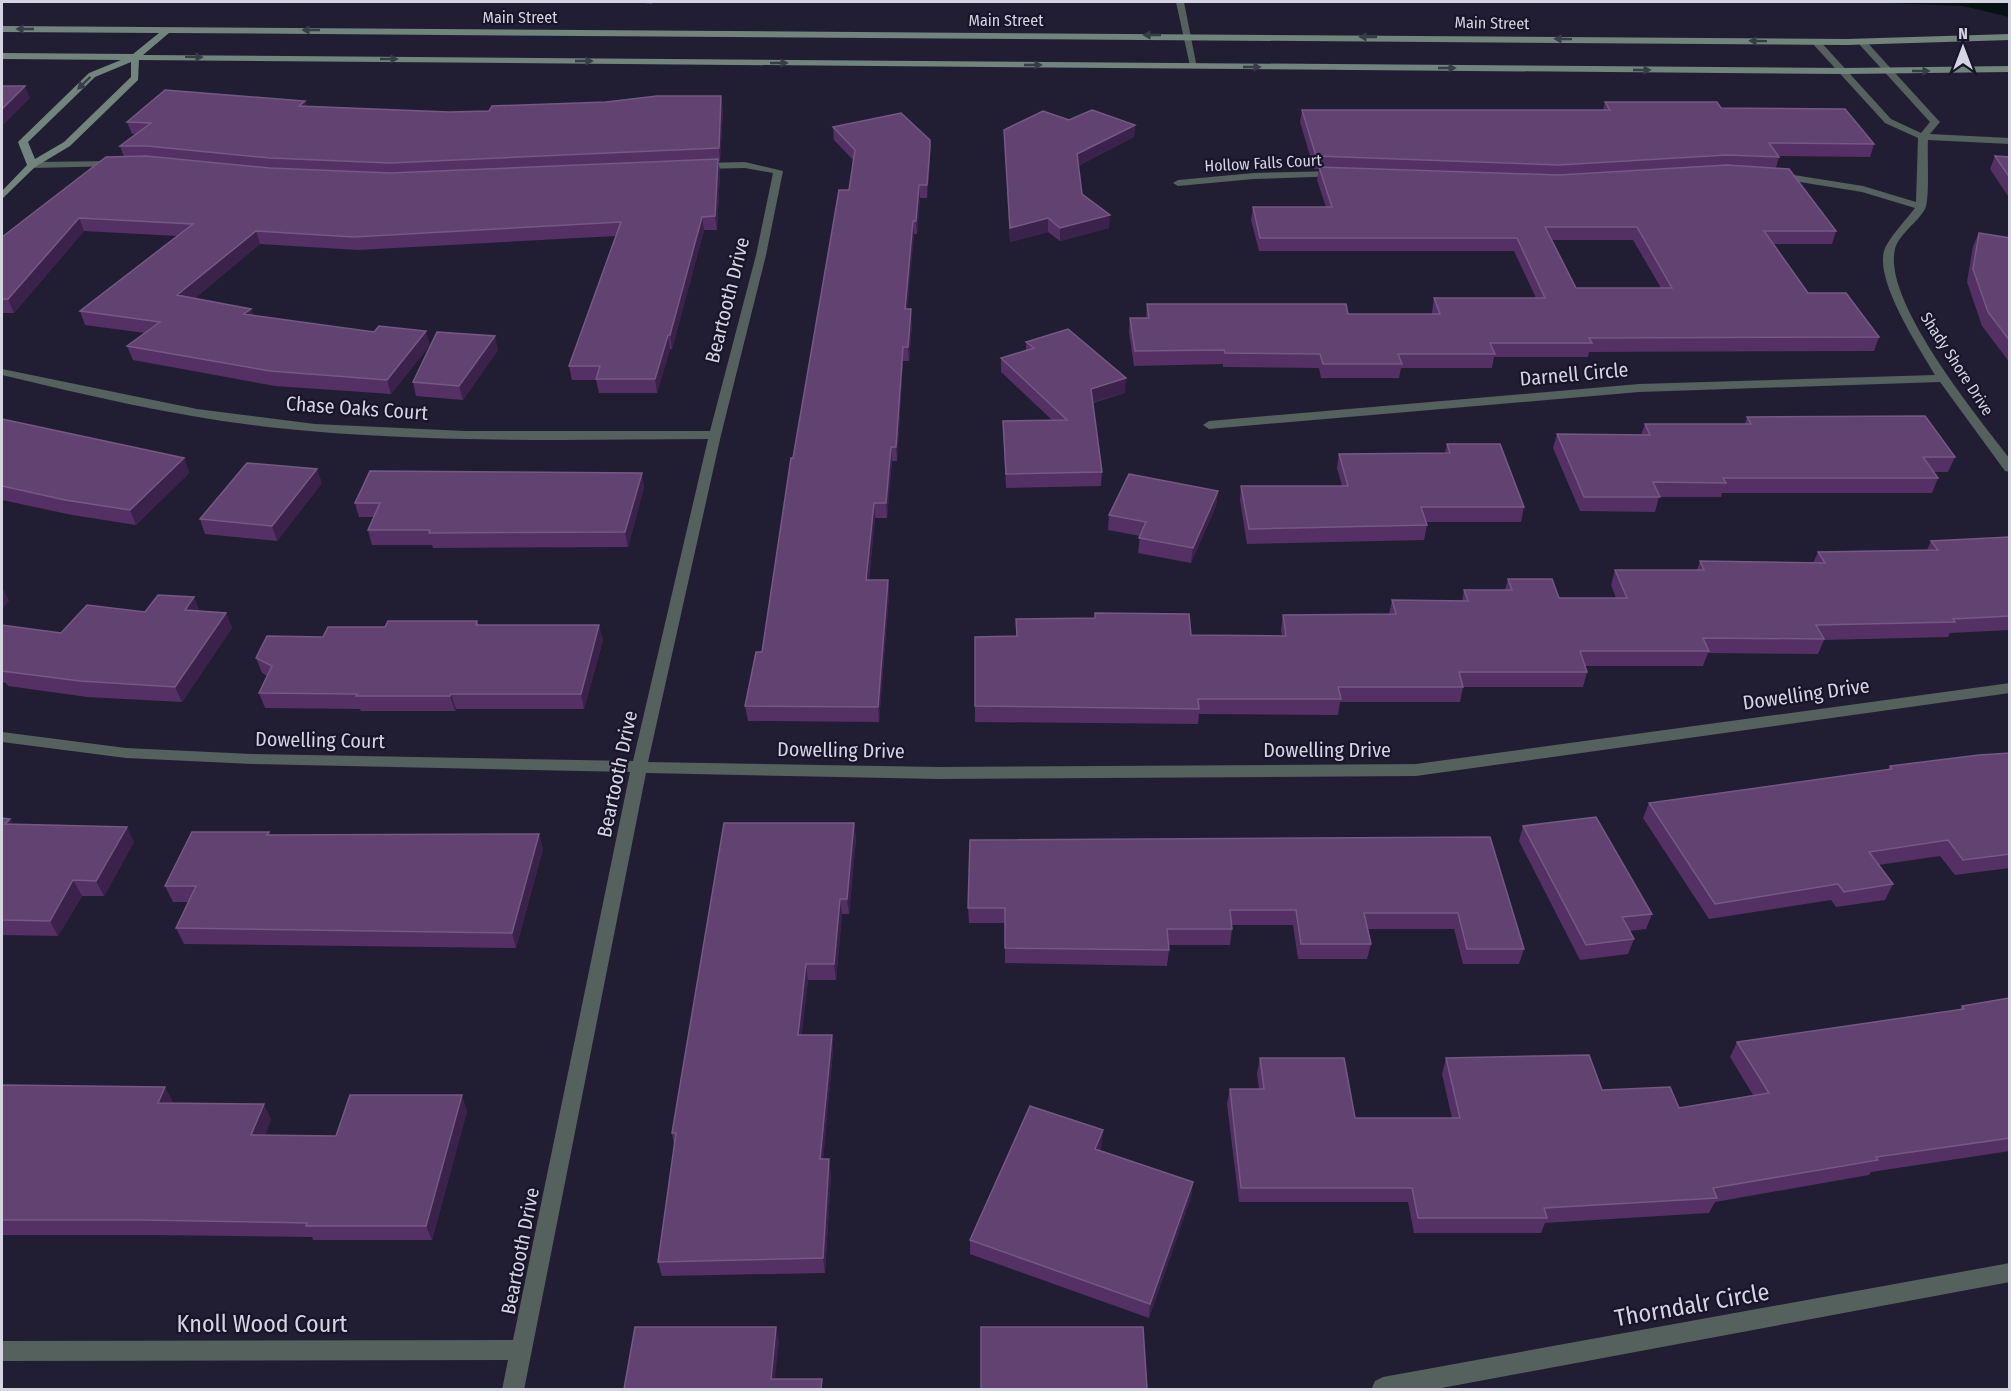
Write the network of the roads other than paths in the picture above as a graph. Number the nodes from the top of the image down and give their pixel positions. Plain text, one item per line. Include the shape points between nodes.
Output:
1 (1180, 2) edge
2 (2, 29) edge
3 (168, 29) junction
4 (1187, 35) junction
5 (2010, 37) edge
6 (1816, 42) junction
7 (1862, 42) junction
8 (2, 56) edge
9 (135, 57) junction
10 (1194, 66) junction
11 (2010, 69) edge
12 (1844, 71) junction
13 (1890, 71) junction
14 (1923, 137) junction
15 (2010, 141) edge
16 (127, 164) edge
17 (32, 165) junction
18 (689, 167) edge
19 (1354, 174) edge
20 (1758, 174) edge
21 (1178, 183) dead end
22 (2, 196) edge
23 (1921, 207) junction
24 (2, 372) edge
25 (1943, 378) junction
26 (1209, 425) dead end
27 (715, 435) junction
28 (2010, 468) edge
29 (2010, 688) edge
30 (2, 737) edge
31 (639, 768) junction
32 (2010, 1272) edge
33 (522, 1350) junction
34 (2, 1351) edge
35 (1383, 1388) dead end
36 (513, 1389) edge

1 - 4 street
3 -> 2 main road, Main Street
4 -> 3 main road, Main Street
3 - 9 main road
6 -> 4 main road, Main Street
4 - 10 street
5 - 7 main road, Main Street
6 - 7 main road, Main Street
6 - 12 street
7 - 13 street
8 - 9 main road
9 -> 10 main road
9 - 17 main road via 135,78 67,144
9 -> 17 main road via 92,75 23,142
10 -> 12 main road
13 -> 11 main road
12 - 13 main road
12 - 14 street via 1888,121
13 - 14 street via 1935,122
14 - 15 street
14 - 23 street
16 - 17 street
17 - 22 main road
18 - 27 street, Beartooth Drive via 745,165 778,171
19 - 21 street, Hollow Falls Court via 1254,176
20 - 23 street via 1803,177 1863,189
23 - 25 street, Shady Shore Drive via 1890,248 1890,272 1902,309
24 - 27 street, Chase Oaks Court via 140,402 314,428 520,436
25 - 26 street, Darnell Circle via 1639,388
25 - 28 street, Shady Shore Drive
27 - 31 street, Beartooth Drive
29 - 31 street, Dowelling Drive via 1416,770 939,773
30 - 31 street, Dowelling Court via 126,753 217,758
31 - 33 street, Beartooth Drive
32 - 35 street, Thorndalr Circle
33 - 34 street, Knoll Wood Court
33 - 36 street, Beartooth Drive

